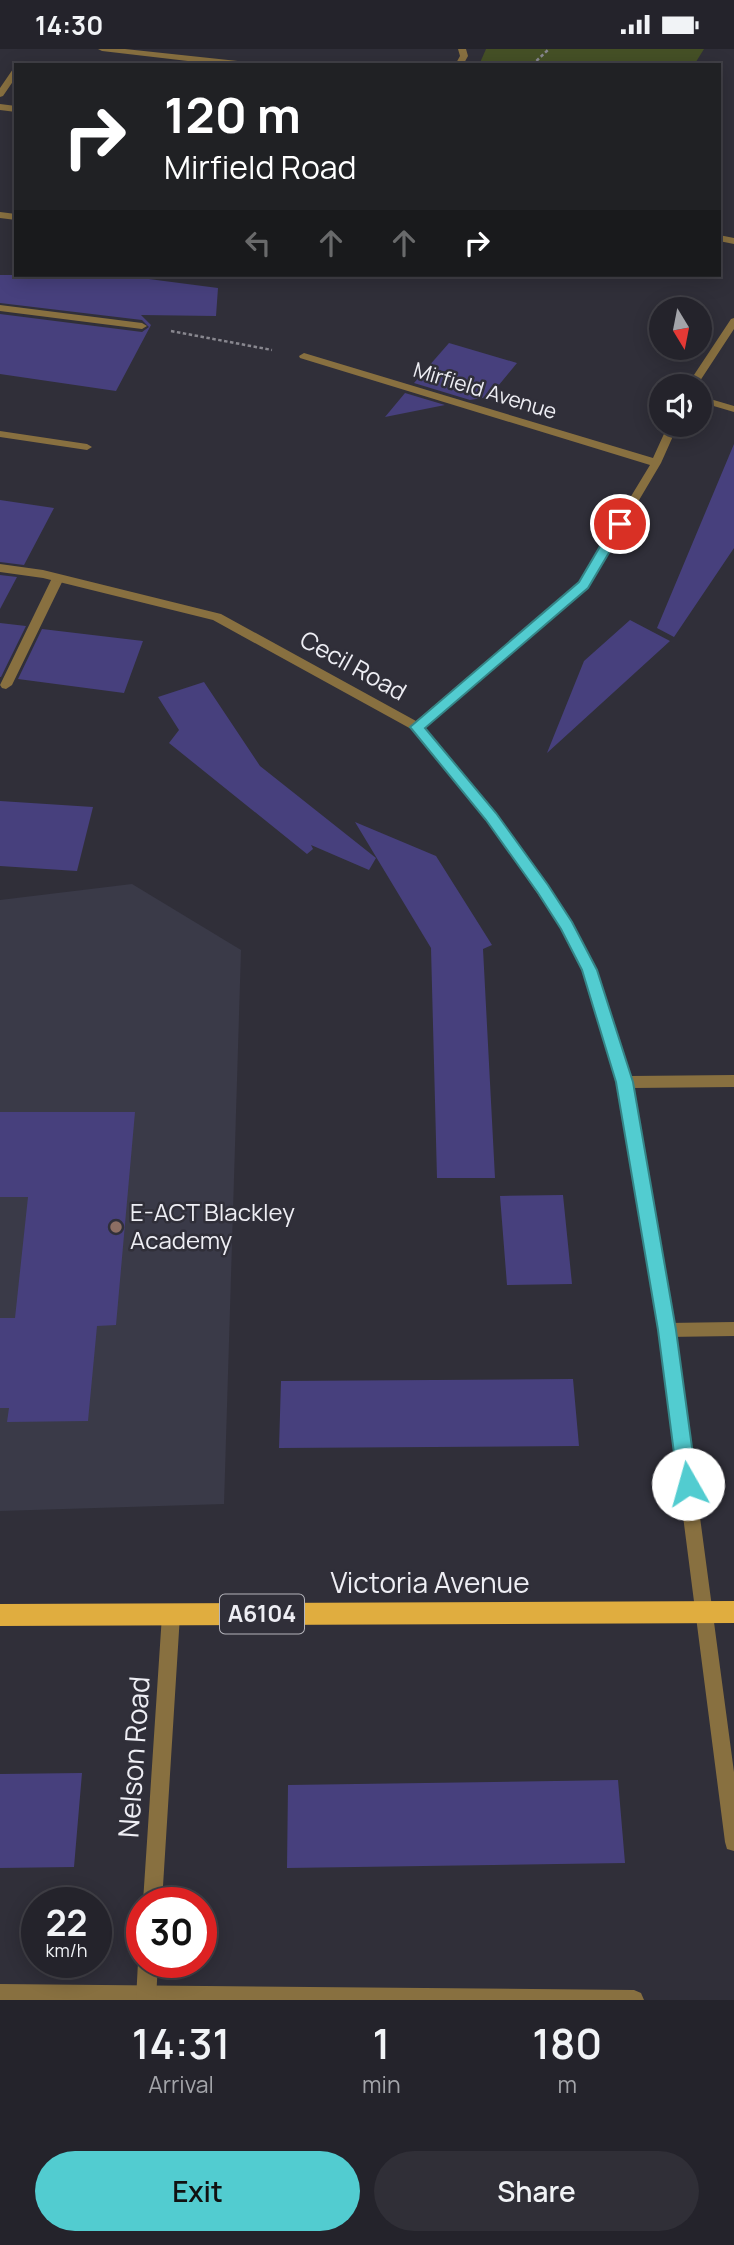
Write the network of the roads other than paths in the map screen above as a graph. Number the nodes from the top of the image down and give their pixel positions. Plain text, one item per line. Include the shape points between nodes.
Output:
1 (102, 49) edge
2 (229, 63) edge
3 (14, 74) edge
4 (0, 94) edge
5 (0, 308) edge
6 (734, 321) edge
7 (142, 326) road end
8 (304, 356) road end
9 (699, 374) edge
10 (712, 403) edge
11 (734, 409) edge
12 (0, 435) edge
13 (668, 437) edge
14 (88, 447) dead end
15 (656, 463) junction
16 (0, 568) edge
17 (58, 578) junction
18 (6, 685) dead end
19 (417, 727) junction
20 (734, 1081) edge
21 (625, 1082) junction
22 (734, 1329) edge
23 (667, 1330) junction
24 (704, 1612) junction
25 (734, 1612) edge
26 (0, 1615) edge
27 (171, 1615) junction
28 (734, 1842) edge
29 (153, 1887) edge
30 (147, 1978) edge
31 (0, 1994) edge
32 (146, 1997) edge
33 (634, 2000) edge

1 - 2 street
3 - 4 street
5 - 7 street
6 - 9 street
8 - 15 street, Mirfield Avenue
10 - 11 street
12 - 14 street
13 - 15 street
15 - 19 street via 583,585
16 - 17 street, Cecil Road
17 - 18 street
17 - 19 street, Cecil Road via 217,617
19 - 21 street, Cecil Road via 491,817 567,926 590,970
20 - 21 street
21 - 23 street, Cecil Road
22 - 23 street
23 - 24 street, Cecil Road
24 - 25 main road, Victoria Avenue / A6104
24 - 27 main road, Victoria Avenue / A6104
24 - 28 street, Cecil Road
26 - 27 main road, Victoria Avenue / A6104
27 - 29 street, Nelson Road
30 - 32 street
31 - 32 street
32 - 33 street

